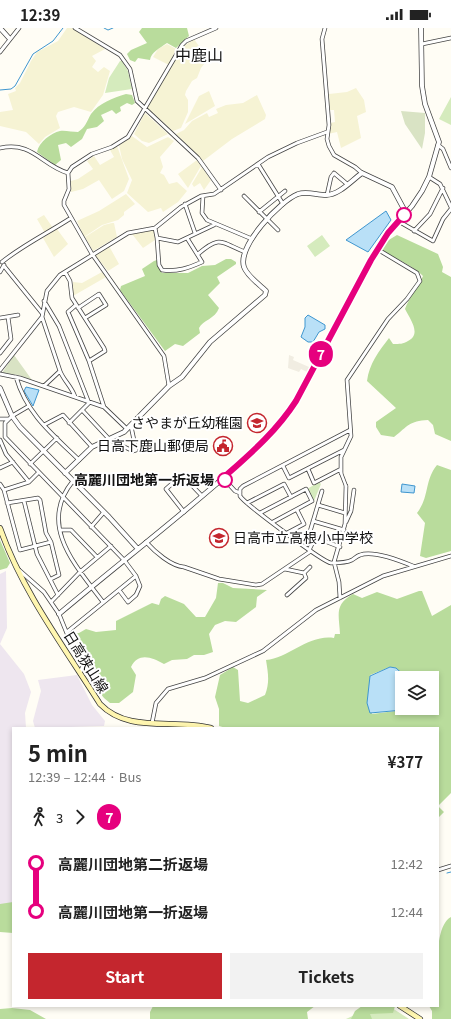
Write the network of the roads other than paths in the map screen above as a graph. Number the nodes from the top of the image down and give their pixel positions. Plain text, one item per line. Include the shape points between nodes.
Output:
1 (0, 28) edge
2 (19, 28) edge
3 (75, 28) edge
4 (216, 28) edge
5 (325, 28) edge
6 (421, 28) edge
7 (9, 38) junction
8 (451, 38) edge
9 (422, 44) junction
10 (0, 52) edge
11 (144, 109) junction
12 (327, 132) junction
13 (438, 145) junction
14 (0, 148) edge
15 (258, 164) junction
16 (451, 168) edge
17 (68, 173) junction
18 (362, 173) junction
19 (428, 177) junction
20 (347, 184) junction
21 (443, 188) junction
22 (222, 190) junction
23 (286, 191) dead end
24 (327, 195) junction
25 (203, 196) junction
26 (244, 196) dead end
27 (278, 196) junction
28 (185, 204) junction
29 (283, 204) junction
30 (451, 208) edge
31 (259, 212) junction
32 (406, 213) junction
33 (71, 218) junction
34 (266, 218) junction
35 (398, 221) junction
36 (214, 225) junction
37 (155, 228) junction
38 (278, 230) dead end
39 (414, 231) junction
40 (195, 233) junction
41 (157, 238) junction
42 (187, 238) junction
43 (252, 239) junction
44 (377, 250) junction
45 (245, 252) junction
46 (92, 254) junction
47 (198, 254) junction
48 (1, 262) edge
49 (4, 266) junction
50 (0, 272) edge
51 (65, 272) junction
52 (44, 301) junction
53 (77, 306) junction
54 (18, 315) dead end
55 (42, 315) junction
56 (8, 317) junction
57 (0, 318) edge
58 (85, 318) junction
59 (0, 353) edge
60 (89, 361) junction
61 (0, 370) edge
62 (60, 371) junction
63 (0, 374) edge
64 (16, 377) junction
65 (44, 386) junction
66 (169, 386) junction
67 (0, 388) edge
68 (75, 397) junction
69 (89, 403) junction
70 (29, 406) junction
71 (104, 407) junction
72 (83, 411) junction
73 (10, 417) junction
74 (0, 418) edge
75 (69, 423) junction
76 (44, 425) junction
77 (129, 427) junction
78 (350, 430) junction
79 (2, 433) edge
80 (57, 438) junction
81 (0, 440) edge
82 (110, 440) junction
83 (92, 447) junction
84 (2, 449) edge
85 (344, 450) junction
86 (44, 451) junction
87 (78, 460) junction
88 (13, 462) junction
89 (30, 464) junction
90 (283, 466) junction
91 (0, 468) edge
92 (308, 469) junction
93 (341, 471) junction
94 (38, 473) junction
95 (65, 473) junction
96 (223, 478) junction
97 (73, 481) junction
98 (29, 482) junction
99 (0, 484) edge
100 (346, 486) joint
101 (4, 490) junction
102 (354, 490) dead end
103 (322, 491) dead end
104 (240, 493) junction
105 (202, 496) junction
106 (62, 497) junction
107 (291, 497) junction
108 (24, 501) junction
109 (7, 503) junction
110 (247, 503) junction
111 (318, 504) junction
112 (297, 510) junction
113 (104, 512) junction
114 (184, 512) junction
115 (260, 513) junction
116 (345, 513) junction
117 (313, 521) junction
118 (273, 522) junction
119 (345, 524) junction
120 (91, 527) junction
121 (0, 528) edge
122 (60, 530) junction
123 (344, 530) junction
124 (287, 533) junction
125 (315, 538) junction
126 (51, 542) junction
127 (146, 542) junction
128 (35, 546) junction
129 (111, 546) junction
130 (340, 548) junction
131 (138, 549) junction
132 (310, 551) junction
133 (451, 556) edge
134 (97, 557) junction
135 (124, 560) junction
136 (334, 562) junction
137 (414, 566) junction
138 (310, 567) dead end
139 (16, 568) junction
140 (285, 569) junction
141 (80, 572) junction
142 (304, 573) junction
143 (136, 576) junction
144 (51, 579) junction
145 (92, 587) junction
146 (119, 590) junction
147 (58, 595) junction
148 (287, 595) dead end
149 (340, 598) junction
150 (51, 602) junction
151 (103, 602) junction
152 (59, 614) junction
153 (67, 632) junction
154 (80, 672) junction
155 (152, 723) junction
156 (205, 727) edge
157 (451, 866) edge
158 (439, 870) edge
159 (402, 1007) edge
160 (420, 1019) edge

1 - 7 street
2 - 7 street
3 - 11 street via 125,60 130,69 137,101
4 - 11 street via 182,45
5 - 12 street via 322,39 329,125
6 - 9 street
7 - 10 street
8 - 9 street
9 - 13 street via 422,86 427,110 439,140
11 - 17 street via 128,137 112,147 92,154 72,167
11 - 22 street via 198,158
12 - 15 street via 297,142
12 - 18 street via 329,146 334,155
13 - 16 street via 443,149
13 - 19 street
14 - 17 street via 8,146 27,150
15 - 22 street
15 - 27 street
17 - 33 street via 69,190 64,201
18 - 20 street
18 - 32 street via 392,187
19 - 21 street
19 - 32 street via 418,198
20 - 24 street via 337,193
20 - 24 street via 334,173
21 - 30 street
21 - 39 street via 430,214
22 - 25 street
23 - 27 street
24 - 29 street via 301,194
25 - 28 street
25 - 36 street via 203,215
26 - 31 street
27 - 29 street
27 - 31 street
28 - 37 street
28 - 40 street
29 - 34 street
30 - 39 street via 433,240
31 - 34 street
32 - 35 street
33 - 46 street
33 - 48 street via 17,249
34 - 38 street
34 - 43 street
35 - 39 street
35 - 44 street
36 - 40 street
36 - 43 street
37 - 41 street
37 - 46 street via 128,232
40 - 42 street
41 - 42 street via 174,242
41 - 47 street via 159,264 162,270 183,271 202,262
42 - 47 street
43 - 45 street
44 - 78 street via 417,272 420,281 388,319 347,380
44 - 96 street via 285,418 260,445
45 - 47 street via 218,241 211,243
45 - 66 street via 244,268 266,293 210,342 182,378
46 - 51 street
46 - 66 street via 164,356
48 - 49 street
49 - 50 street
49 - 55 street
51 - 52 street via 54,282
51 - 53 street via 70,281 71,296
52 - 55 street
52 - 69 street via 59,326
53 - 58 street
53 - 58 street via 98,294 106,305
53 - 60 street via 68,312
54 - 56 street
55 - 61 street
55 - 62 street
56 - 57 street
56 - 59 street via 11,339
58 - 60 street via 105,351
60 - 71 street
62 - 65 street
62 - 68 street
63 - 64 street
64 - 65 street
64 - 70 street via 21,394
65 - 68 street
66 - 77 street
67 - 73 street
68 - 69 street
69 - 71 street
69 - 72 street
70 - 73 street
70 - 76 street
71 - 77 street
72 - 75 street
72 - 82 street
73 - 74 street
73 - 79 street
73 - 86 street
75 - 76 street via 62,415
75 - 83 street
76 - 80 street
77 - 82 street
77 - 82 street via 136,450 133,451
78 - 85 street via 351,436
78 - 90 street
79 - 89 street
80 - 86 street
80 - 87 street
81 - 84 street
82 - 83 street
83 - 87 street
84 - 88 street
85 - 92 street
85 - 93 street
86 - 89 street
86 - 95 street
87 - 95 street
88 - 91 street
88 - 98 street
89 - 94 street
90 - 92 street via 289,478
90 - 104 street via 243,486
92 - 93 street via 314,483
93 - 100 street
94 - 98 street
94 - 106 street
95 - 97 street
96 - 104 street
96 - 105 street
97 - 106 street
97 - 113 street
98 - 101 street
99 - 101 street
100 - 116 street
101 - 109 street
102 - 119 street via 351,511
103 - 111 street
104 - 110 street
105 - 114 street
105 - 114 street via 182,475 166,488
106 - 120 street
106 - 122 street via 58,512
107 - 110 street via 284,484
107 - 112 street via 306,488 312,501
107 - 115 street
108 - 109 street
108 - 126 street via 38,498 40,500 46,533
108 - 128 street
109 - 128 street via 20,550
110 - 115 street
111 - 116 street
111 - 117 street
112 - 118 street
112 - 124 street via 304,524
113 - 120 street
113 - 131 street
114 - 127 street
115 - 118 street
116 - 119 street
117 - 123 street
117 - 125 street via 309,535
118 - 124 street
119 - 123 street
120 - 129 street
121 - 139 main road, 日高狭山線
122 - 134 street via 71,530
122 - 141 street via 70,557
123 - 130 street
124 - 132 street
125 - 130 street
125 - 132 street
126 - 128 street
126 - 144 street via 59,575
127 - 131 street
127 - 140 street via 154,552 179,566 240,584 262,584
128 - 144 street
129 - 134 street
129 - 135 street
130 - 136 street
131 - 135 street
132 - 136 street via 330,563
132 - 140 street
133 - 137 street
134 - 141 street
135 - 143 street
135 - 145 street
136 - 137 street via 350,561 358,555 365,554
136 - 149 street
137 - 149 street via 383,576
138 - 142 street
139 - 150 street via 44,592
139 - 154 main road, 日高狭山線
140 - 142 street
141 - 145 street
141 - 147 street
142 - 148 street via 306,578
143 - 146 street
143 - 146 street via 139,591 128,602
144 - 147 street
145 - 151 street
145 - 152 street
146 - 151 street
147 - 150 street
149 - 155 street via 305,618 263,651 205,678 168,689 156,703
150 - 152 street
151 - 153 street
152 - 153 street
153 - 154 street via 84,664
154 - 155 main road, 日高狭山線 via 100,704 113,716 133,722
155 - 156 main road, 日高狭山線
157 - 158 street
159 - 160 main road

